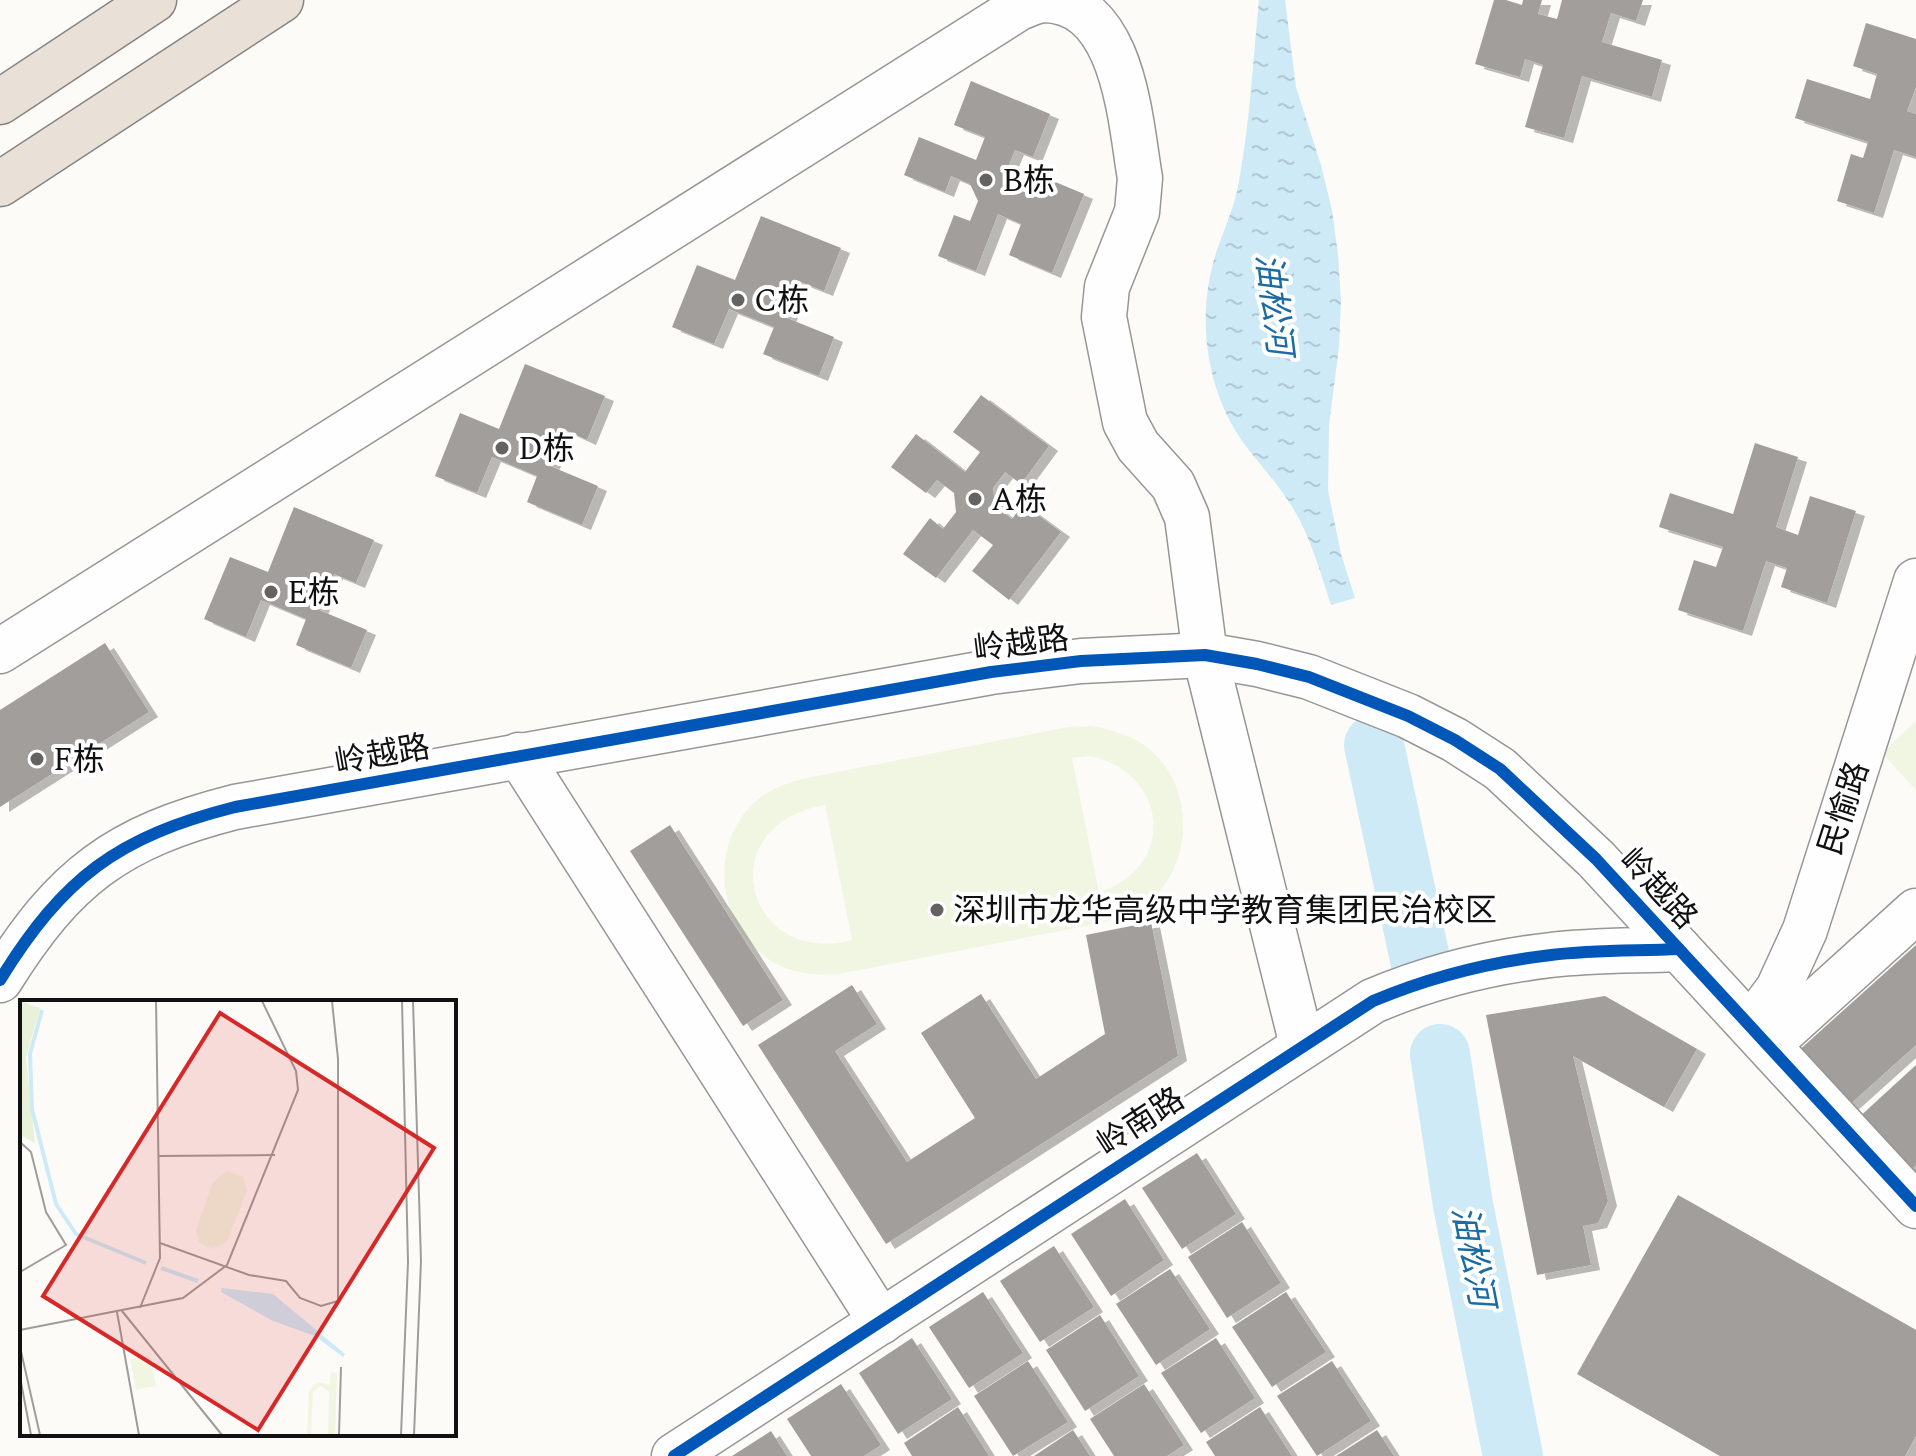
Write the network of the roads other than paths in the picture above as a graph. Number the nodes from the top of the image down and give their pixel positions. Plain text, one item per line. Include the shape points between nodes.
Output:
1 (154, 0) edge
2 (281, 0) edge
3 (0, 102) edge
4 (0, 184) edge
5 (1916, 581) edge
6 (0, 651) edge
7 (1205, 655) junction
8 (519, 755) junction
9 (1916, 911) edge
10 (1679, 949) junction
11 (0, 980) edge
12 (1760, 1035) junction
13 (1302, 1045) junction
14 (1916, 1206) edge
15 (881, 1322) junction
16 (674, 1456) edge

1 - 3 highway
2 - 4 highway
5 - 12 street, 民愉路 via 1805,930
6 - 7 street via 1019,8 1043,0 1086,14 1105,32 1120,69 1140,196 1107,287 1104,317 1125,422 1138,446 1173,485 1187,517
7 - 8 street, 岭越路 via 991,672
7 - 10 street, 岭越路 via 1309,677 1455,740 1500,769 1539,804
7 - 13 street
8 - 11 street, 岭越路 via 235,807 183,820 134,841 85,874 47,911
8 - 15 street
9 - 12 street
10 - 12 street, 岭越路
10 - 13 street, 岭南路 via 1552,955 1460,971 1373,1001
12 - 14 street, 岭越路
13 - 15 street, 岭南路
15 - 16 street, 岭南路

